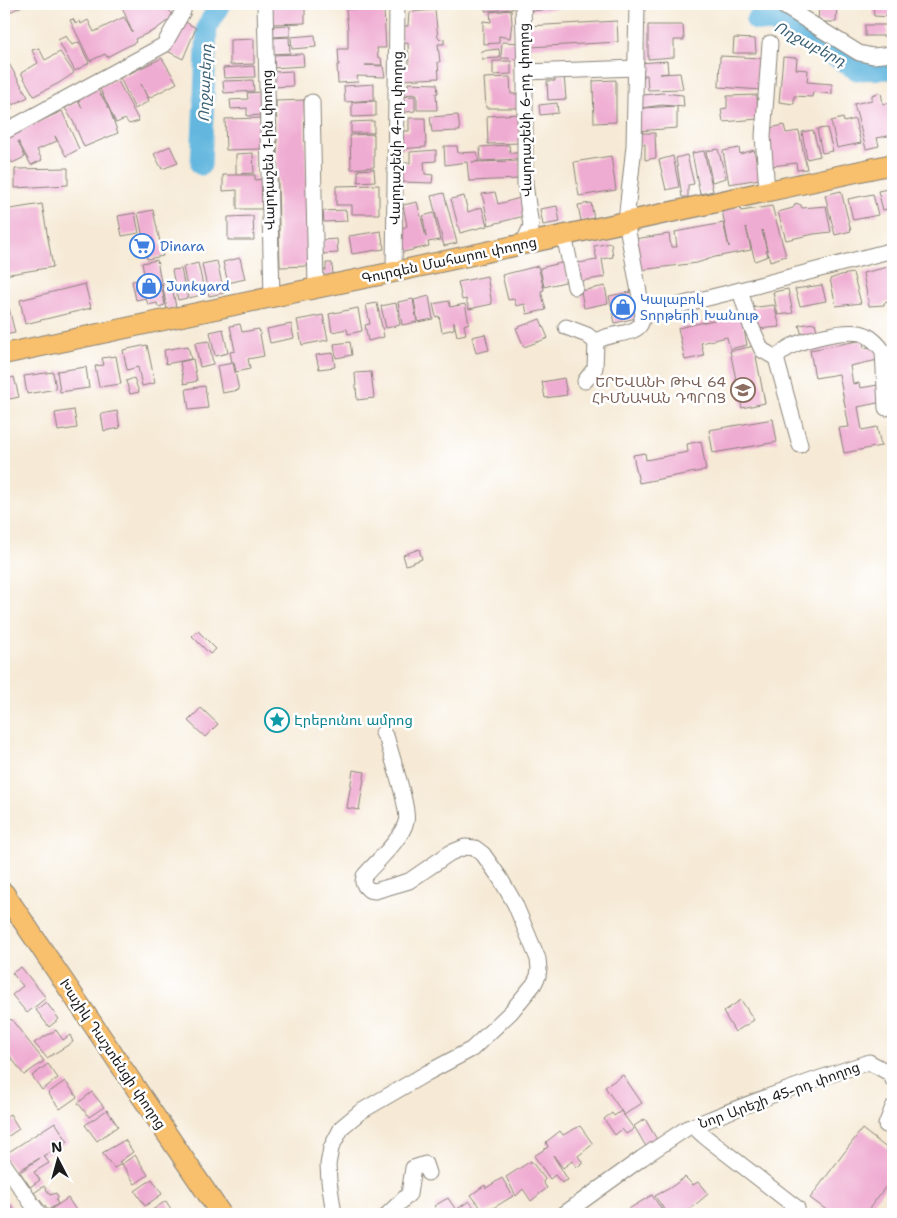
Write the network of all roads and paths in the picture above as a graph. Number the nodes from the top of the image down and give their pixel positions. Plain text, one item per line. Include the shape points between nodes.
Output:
1 (184, 4) edge
2 (265, 4) edge
3 (397, 4) edge
4 (523, 4) edge
5 (637, 4) edge
6 (780, 4) edge
7 (770, 43) dead end
8 (893, 54) edge
9 (636, 68) junction
10 (525, 72) junction
11 (312, 102) dead end
12 (4, 132) edge
13 (893, 164) edge
14 (768, 191) junction
15 (626, 221) junction
16 (564, 235) junction
17 (523, 244) junction
18 (893, 250) edge
19 (394, 272) junction
20 (575, 287) dead end
21 (316, 288) junction
22 (740, 290) junction
23 (272, 297) junction
24 (643, 314) junction
25 (566, 326) dead end
26 (596, 342) junction
27 (4, 354) edge
28 (776, 358) junction
29 (585, 381) dead end
30 (886, 408) dead end
31 (800, 445) dead end
32 (383, 732) dead end
33 (4, 893) edge
34 (893, 1080) edge
35 (893, 1107) edge
36 (886, 1125) dead end
37 (693, 1126) junction
38 (4, 1164) edge
39 (428, 1173) dead end
40 (796, 1208) dead end
41 (215, 1212) edge
42 (39, 1214) edge
43 (334, 1214) edge
44 (388, 1214) edge
45 (564, 1214) edge

1 - 12 street via 164,45
2 - 23 street, Վարդաշեն 1-ին փողոց
3 - 19 street, Վարդաշենի 4-րդ փողոց
4 - 10 street, Վարդաշենի 6-րդ փողոց
5 - 9 street
6 - 8 street via 859,53 873,56
7 - 14 street via 763,136
9 - 10 street
9 - 15 street via 634,146
10 - 17 street, Վարդաշենի 6-րդ փողոց via 525,184 531,226
11 - 21 street
13 - 14 main road, Գուրգեն Մահարու փողոց
14 - 15 main road, Գուրգեն Մահարու փողոց
15 - 16 main road, Գուրգեն Մահարու փողոց
15 - 24 street
16 - 17 main road, Գուրգեն Մահարու փողոց
16 - 20 street
17 - 19 main road, Գուրգեն Մահարու փողոց
18 - 22 street
19 - 21 main road, Գուրգեն Մահարու փողոց
21 - 23 main road, Գուրգեն Մահարու փողոց
22 - 24 street
22 - 28 street via 762,350
23 - 27 main road, Գուրգեն Մահարու փողոց
24 - 26 street via 642,324 636,330 602,337
25 - 26 street
26 - 29 street via 595,368
28 - 30 street via 786,349 818,338 847,332 864,334 883,351
28 - 31 street
32 - 43 street via 406,804 407,820 402,833 364,876 365,886 375,891 409,881 450,853 465,846 476,848 500,878 515,904 540,969 534,984 511,1012 472,1049 360,1112 342,1128 331,1148 328,1165
33 - 41 main road, Խաչիկ Դաշտենցի փողոց
34 - 37 street, Նոր Արեշի 45-րդ փողոց via 890,1074 869,1062 822,1076
35 - 36 street
37 - 40 street
37 - 45 street, Նոր Արեշի 45-րդ փողոց
38 - 42 street
39 - 44 street via 425,1164 413,1168 409,1194

